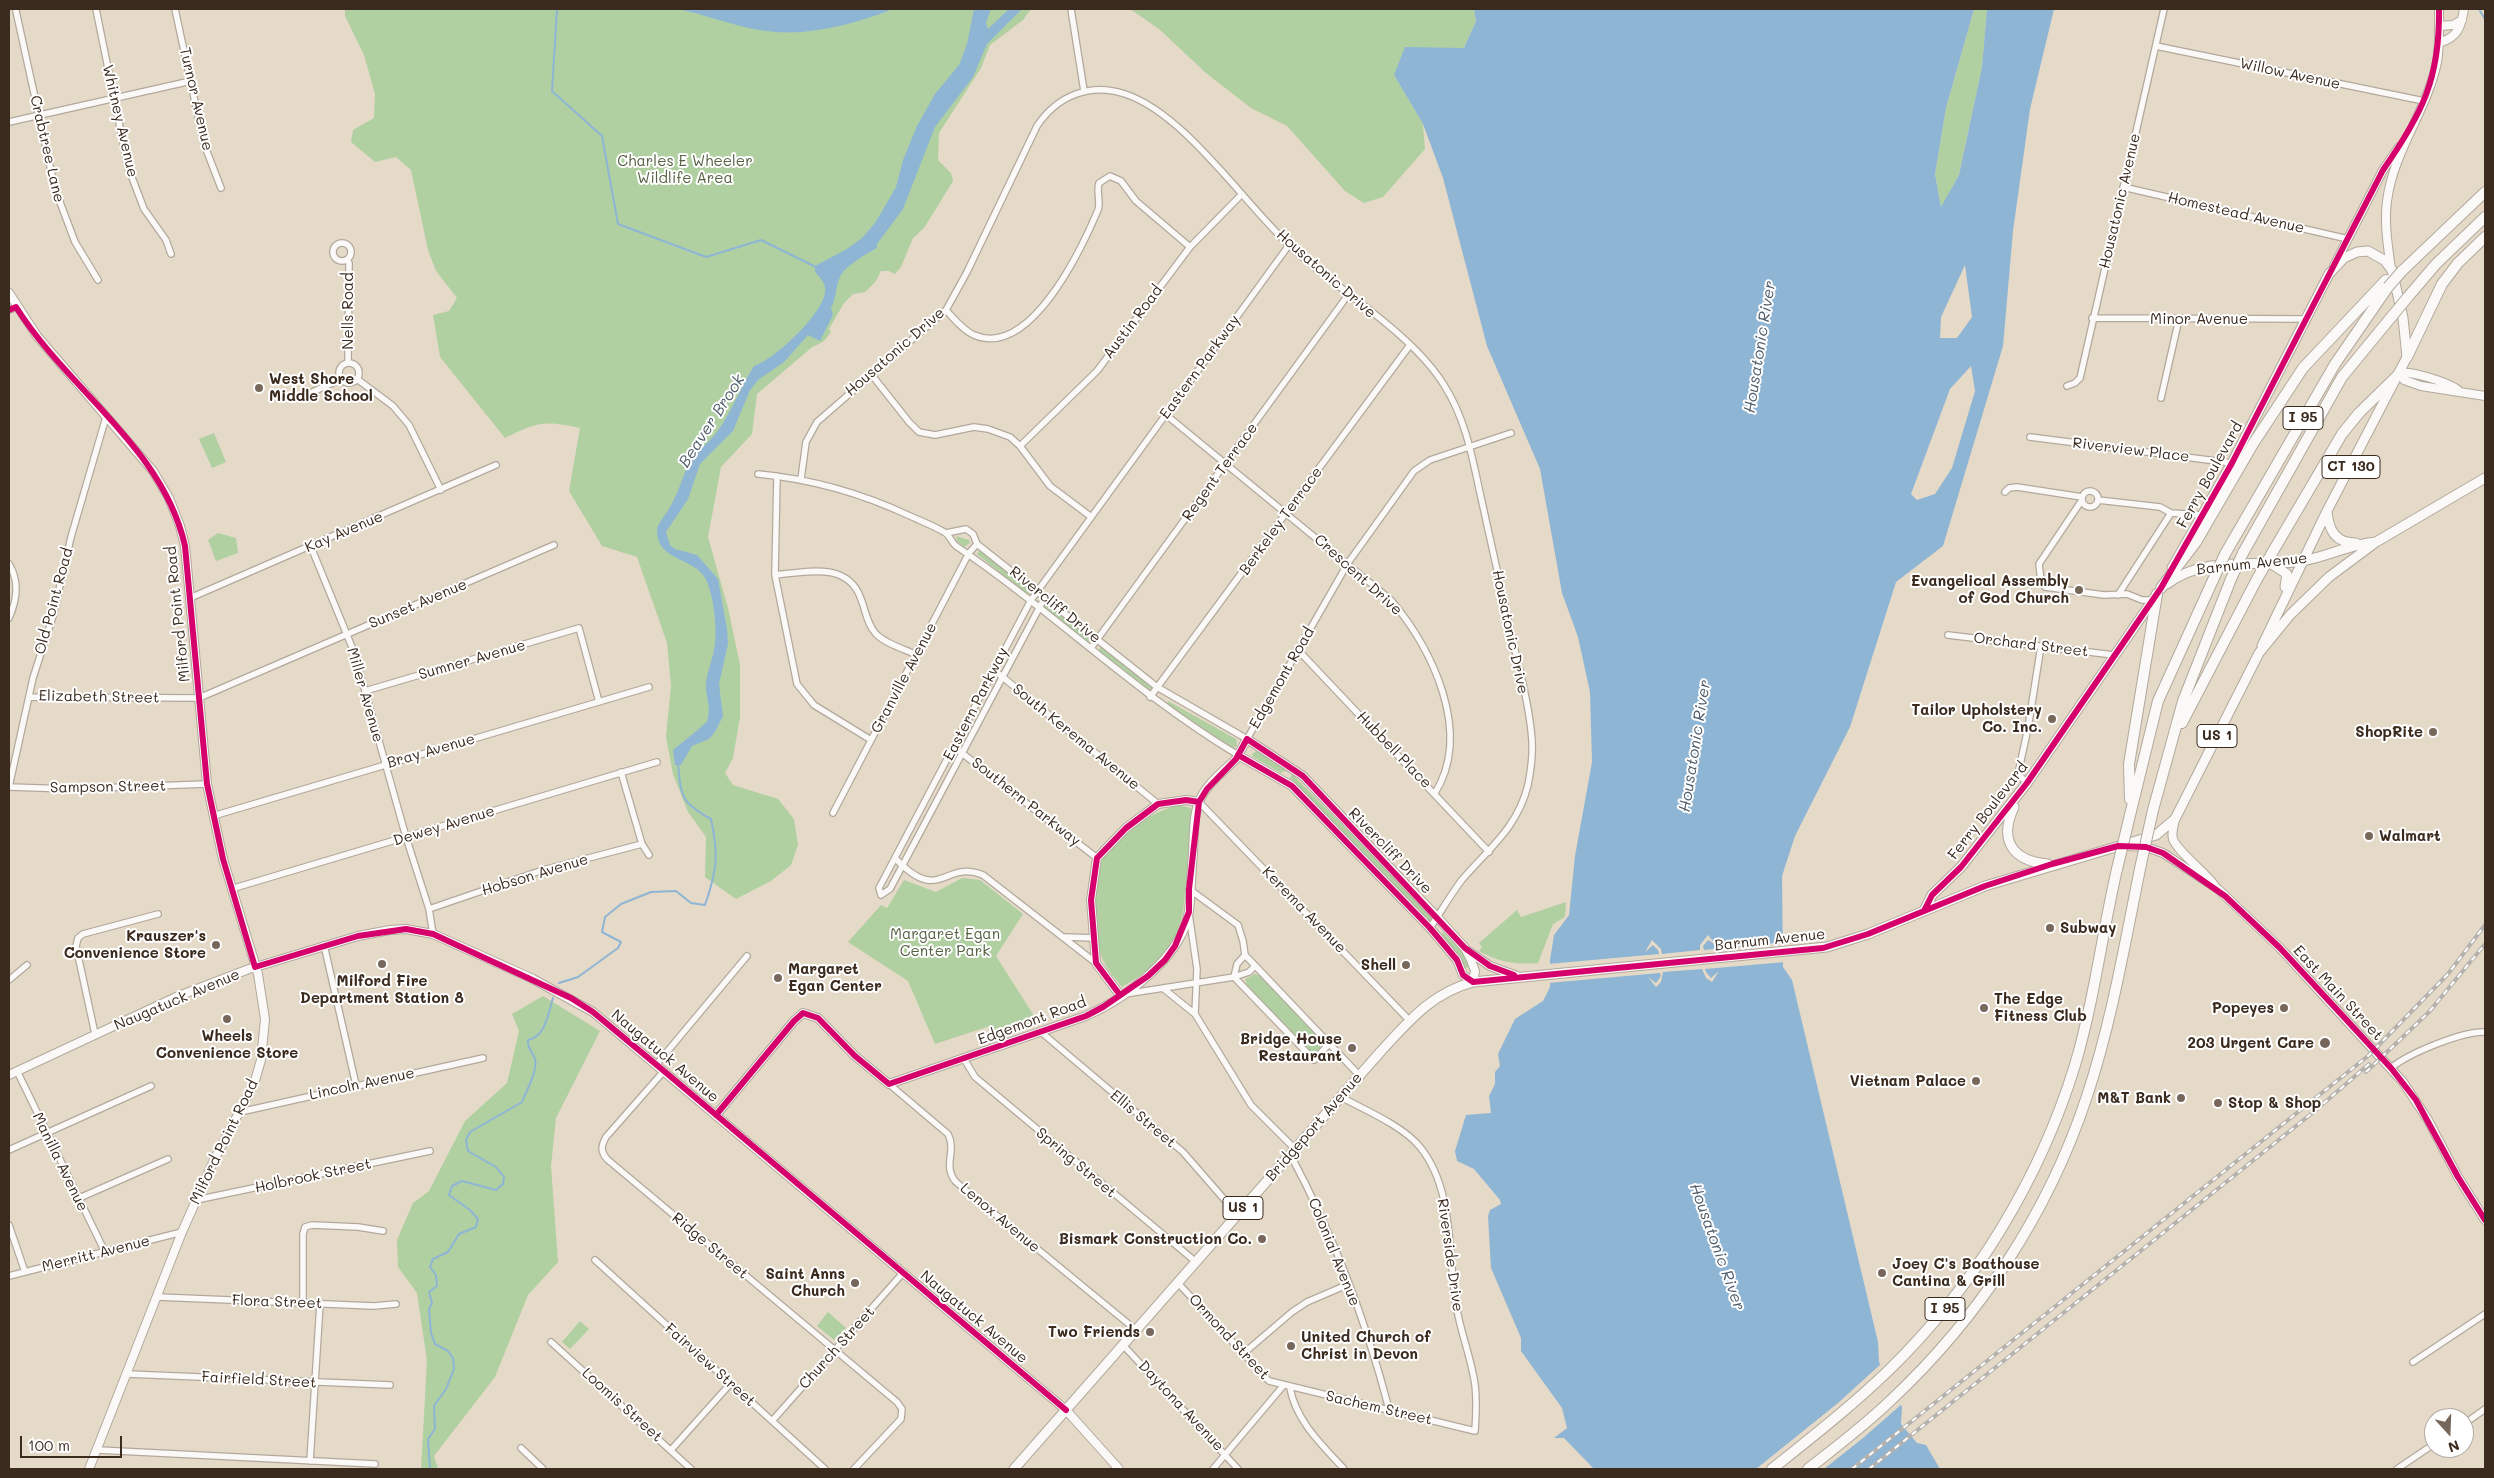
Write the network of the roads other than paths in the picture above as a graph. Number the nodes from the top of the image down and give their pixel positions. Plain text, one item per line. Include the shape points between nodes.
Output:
1 (96, 9) edge
2 (175, 9) edge
3 (1071, 9) edge
4 (2164, 9) edge
5 (2439, 9) edge
6 (2464, 9) edge
7 (16, 11) dead end
8 (2462, 20) junction
9 (2439, 26) junction
10 (2439, 43) junction
11 (2156, 46) junction
12 (191, 81) junction
13 (1084, 91) junction
14 (114, 99) junction
15 (2424, 101) junction
16 (38, 115) junction
17 (9, 122) edge
18 (2406, 137) junction
19 (2123, 187) junction
20 (221, 188) dead end
21 (2485, 192) edge
22 (1242, 194) junction
23 (2485, 217) edge
24 (2485, 237) edge
25 (2348, 239) junction
26 (1289, 245) junction
27 (1190, 247) junction
28 (171, 254) dead end
29 (347, 260) dead end
30 (2398, 269) junction
31 (2330, 274) junction
32 (98, 280) dead end
33 (2387, 284) junction
34 (9, 293) edge
35 (1348, 295) junction
36 (13, 309) edge
37 (946, 310) junction
38 (2092, 318) junction
39 (2179, 319) junction
40 (2306, 319) junction
41 (1410, 345) junction
42 (2407, 358) junction
43 (348, 364) junction
44 (870, 374) junction
45 (2400, 374) junction
46 (341, 379) junction
47 (357, 379) junction
48 (2068, 386) dead end
49 (306, 395) dead end
50 (2485, 396) edge
51 (2161, 398) dead end
52 (1165, 414) junction
53 (106, 417) junction
54 (1511, 433) dead end
55 (2030, 437) dead end
56 (1020, 446) junction
57 (1470, 447) junction
58 (2232, 463) junction
59 (496, 465) dead end
60 (1226, 465) junction
61 (758, 474) dead end
62 (777, 476) junction
63 (801, 478) junction
64 (2485, 478) edge
65 (441, 490) junction
66 (2005, 492) dead end
67 (2082, 499) junction
68 (2098, 500) junction
69 (2327, 511) junction
70 (1287, 513) junction
71 (2171, 513) junction
72 (2203, 515) junction
73 (1090, 516) junction
74 (946, 533) junction
75 (2376, 542) junction
76 (2359, 543) junction
77 (977, 544) junction
78 (554, 545) dead end
79 (311, 546) junction
80 (969, 553) junction
81 (2270, 558) junction
82 (2302, 561) junction
83 (1348, 563) junction
84 (9, 564) edge
85 (775, 574) junction
86 (1038, 590) junction
87 (2157, 594) junction
88 (2118, 595) junction
89 (1045, 597) junction
90 (190, 598) junction
91 (1031, 600) junction
92 (1039, 606) junction
93 (9, 618) edge
94 (348, 634) junction
95 (1948, 635) dead end
96 (2266, 636) junction
97 (1098, 639) junction
98 (2041, 646) junction
99 (1091, 648) junction
100 (1297, 649) junction
101 (2259, 653) junction
102 (917, 655) junction
103 (2114, 656) junction
104 (994, 670) junction
105 (1002, 677) junction
106 (649, 687) dead end
107 (1157, 688) junction
108 (365, 691) junction
109 (29, 697) junction
110 (1150, 697) junction
111 (199, 698) junction
112 (599, 702) junction
113 (1247, 739) junction
114 (871, 740) junction
115 (2170, 746) junction
116 (954, 747) junction
117 (962, 752) junction
118 (1238, 755) junction
119 (657, 762) dead end
120 (385, 764) junction
121 (1292, 769) junction
122 (621, 772) junction
123 (1283, 780) junction
124 (2027, 783) junction
125 (207, 784) junction
126 (9, 787) edge
127 (1435, 793) junction
128 (2018, 794) junction
129 (1199, 802) junction
130 (1158, 804) junction
131 (833, 814) dead end
132 (2130, 815) junction
133 (213, 816) junction
134 (2175, 819) junction
135 (406, 837) junction
136 (642, 844) junction
137 (2118, 846) junction
138 (1489, 852) junction
139 (649, 854) dead end
140 (895, 858) junction
141 (1097, 858) junction
142 (2052, 864) junction
143 (902, 866) junction
144 (231, 889) junction
145 (1189, 889) junction
146 (2218, 889) junction
147 (429, 909) junction
148 (1924, 911) junction
149 (1189, 912) junction
150 (158, 914) dead end
151 (1437, 917) junction
152 (1430, 928) junction
153 (433, 934) junction
154 (1062, 937) junction
155 (1094, 938) junction
156 (324, 945) junction
157 (1465, 948) junction
158 (1245, 955) junction
159 (747, 956) dead end
160 (1096, 963) junction
161 (27, 964) dead end
162 (1255, 966) junction
163 (255, 967) junction
164 (1528, 975) joint
165 (1517, 976) junction
166 (1234, 977) junction
167 (9, 980) edge
168 (1473, 982) junction
169 (1197, 983) junction
170 (1164, 988) junction
171 (1120, 995) junction
172 (1195, 1014) junction
173 (1409, 1020) junction
174 (1041, 1032) junction
175 (2485, 1032) edge
176 (95, 1034) junction
177 (1330, 1044) junction
178 (483, 1058) dead end
179 (964, 1059) junction
180 (656, 1065) junction
181 (2391, 1068) junction
182 (17, 1071) junction
183 (664, 1071) junction
184 (9, 1075) edge
185 (1359, 1075) junction
186 (890, 1084) junction
187 (356, 1085) junction
188 (151, 1086) dead end
189 (1341, 1097) junction
190 (240, 1112) junction
191 (716, 1115) junction
192 (47, 1134) junction
193 (9, 1150) edge
194 (430, 1152) dead end
195 (1293, 1152) junction
196 (168, 1159) dead end
197 (78, 1200) junction
198 (196, 1200) junction
199 (1237, 1214) junction
200 (2485, 1220) edge
201 (9, 1225) edge
202 (382, 1231) dead end
203 (182, 1232) junction
204 (104, 1252) junction
205 (595, 1260) dead end
206 (1196, 1262) junction
207 (25, 1272) junction
208 (902, 1274) junction
209 (9, 1276) edge
210 (1178, 1283) junction
211 (1349, 1284) junction
212 (158, 1297) junction
213 (303, 1303) junction
214 (320, 1304) junction
215 (396, 1304) dead end
216 (2485, 1314) edge
217 (1136, 1330) junction
218 (552, 1342) dead end
219 (1122, 1344) junction
220 (835, 1351) junction
221 (1244, 1353) junction
222 (2413, 1362) dead end
223 (128, 1374) junction
224 (316, 1383) junction
225 (731, 1383) junction
226 (390, 1385) dead end
227 (1283, 1386) junction
228 (1290, 1388) junction
229 (1389, 1409) junction
230 (2485, 1409) edge
231 (1066, 1410) junction
232 (2474, 1417) edge
233 (772, 1421) junction
234 (1475, 1431) joint
235 (521, 1448) dead end
236 (98, 1450) junction
237 (671, 1450) junction
238 (2424, 1451) edge
239 (1225, 1455) junction
240 (310, 1460) junction
241 (375, 1464) dead end
242 (89, 1469) edge
243 (543, 1469) edge
244 (691, 1469) edge
245 (825, 1469) edge
246 (854, 1469) edge
247 (1014, 1469) edge
248 (1119, 1469) edge
249 (1213, 1469) edge
250 (1238, 1469) edge
251 (1344, 1469) edge
252 (1772, 1469) edge
253 (1808, 1469) edge
254 (2397, 1469) edge

1 - 14 street, Whitney Avenue
2 - 12 street, Turnor Avenue
3 - 13 street
4 - 11 street, Housatonic Avenue
5 - 9 street, Ferry Boulevard / CT 130
6 - 8 street
7 - 16 street, Crabtree Lane
8 - 9 street via 2453,25
8 - 10 street via 2454,35
9 - 10 street, Ferry Boulevard / CT 130
10 - 15 street, Ferry Boulevard / CT 130 via 2437,61
11 - 15 street, Willow Avenue
11 - 19 street, Housatonic Avenue
12 - 14 street
12 - 20 street, Turnor Avenue via 204,144
13 - 22 street, Housatonic Drive via 1117,91 1149,104 1178,127
13 - 37 street, Housatonic Drive via 1058,103 1036,126
14 - 16 street
14 - 28 street, Whitney Avenue via 128,167 139,197
15 - 18 street, Ferry Boulevard / CT 130
16 - 17 street
16 - 32 street, Crabtree Lane via 62,212 75,242
18 - 25 street, Ferry Boulevard / CT 130 via 2383,170
18 - 30 street, Ferry Boulevard / CT 130 via 2386,202
19 - 25 street, Homestead Avenue
19 - 38 street, Housatonic Avenue
21 - 30 highway, I 95
22 - 26 street, Housatonic Drive
22 - 27 street, Austin Road
23 - 115 highway, I 95, bridge via 2436,264 2342,377 2243,553 2183,701
24 - 42 highway via 2442,284
25 - 31 street, Ferry Boulevard / CT 130
26 - 35 street, Housatonic Drive
26 - 52 street, Eastern Parkway
27 - 37 street via 1136,201 1121,181 1110,176 1099,184 1098,209 1074,260 1027,323 1006,336 983,338 969,332
27 - 56 street, Austin Road via 1097,371
29 - 43 street, Nells Road
30 - 31 main road, Ferry Boulevard via 2377,254 2363,251 2344,258
30 - 33 highway, I 95, bridge
30 - 42 main road, Ferry Boulevard / CT 130
31 - 40 main road, Ferry Boulevard / CT 130
33 - 87 highway via 2331,336 2303,368 2253,444 2196,542
33 - 132 highway, I 95, bridge via 2335,364 2225,554 2158,701
34 - 36 street, Milford Point Road
35 - 41 street, Housatonic Drive
35 - 60 street, Regent Terrace
36 - 53 street, Milford Point Road
37 - 44 street, Housatonic Drive
38 - 39 street, Minor Avenue
38 - 48 street, Housatonic Avenue via 2080,378
39 - 40 street, Minor Avenue
39 - 51 street
40 - 58 main road, Ferry Boulevard / CT 130
41 - 57 street, Housatonic Drive via 1444,384 1456,406
41 - 70 street, Berkeley Terrace
42 - 45 main road, Ferry Boulevard / CT 130
43 - 46 street, Nells Road via 340,369
43 - 47 street, Nells Road via 357,367
44 - 56 street via 919,432 935,435 964,428 982,428 1003,434
44 - 63 street, Housatonic Drive via 812,428 806,442
45 - 50 street via 2404,380 2421,386
45 - 69 main road, Ferry Boulevard / CT 130
45 - 81 highway via 2342,434
46 - 47 street via 349,383
46 - 49 street
47 - 65 street, Nells Road via 393,406 409,425
52 - 60 street, Crescent Drive
52 - 73 street, Eastern Parkway
53 - 90 street, Milford Point Road via 143,457 169,498 185,546
53 - 109 street, Old Point Road
54 - 57 street, Edgemont Road
55 - 58 street, Riverview Place
56 - 73 street via 1050,486
57 - 83 street, Edgemont Road via 1430,460 1414,471
57 - 138 street, Housatonic Drive via 1532,742 1531,770 1524,798 1506,832
58 - 72 main road, Ferry Boulevard / CT 130
59 - 65 street, Kay Avenue
60 - 70 street, Crescent Drive
60 - 97 street, Regent Terrace
61 - 62 street, Rivercliff Drive
62 - 63 street, Rivercliff Drive
62 - 85 street
63 - 74 street, Rivercliff Drive via 860,495
64 - 75 main road, Barnum Avenue / US 1
65 - 79 street, Kay Avenue
66 - 67 street via 2017,487
67 - 68 street via 2090,507
67 - 68 street via 2084,492 2092,490 2098,495
67 - 88 street via 2039,564 2041,581 2045,587
68 - 71 street via 2160,507
69 - 76 main road via 2330,528 2336,537 2345,542
69 - 82 main road, Ferry Boulevard / CT 130
70 - 83 street, Crescent Drive
70 - 107 street, Berkeley Terrace
71 - 72 street
71 - 88 street
72 - 87 main road, Ferry Boulevard / CT 130
73 - 86 street, Eastern Parkway
74 - 77 street, Rivercliff Drive via 966,529 973,534
74 - 80 street, Rivercliff Drive via 954,544
75 - 76 main road, Barnum Avenue / US 1
75 - 101 main road, Barnum Avenue / US 1 via 2305,599
76 - 82 main road, Barnum Avenue / US 1
77 - 80 street, Granville Avenue
77 - 86 street, Rivercliff Drive
78 - 94 street, Sunset Avenue
79 - 90 street, Kay Avenue
79 - 94 street, Miller Avenue
80 - 91 street, Rivercliff Drive
80 - 102 street, Granville Avenue
81 - 82 main road, Barnum Avenue / US 1
81 - 87 main road, Barnum Avenue / US 1 via 2199,567 2180,575
81 - 96 main road via 2284,570 2287,578 2267,622
81 - 115 highway, bridge
82 - 96 main road, Ferry Boulevard / CT 130
83 - 100 street, Edgemont Road
83 - 127 street, Crescent Drive via 1391,600 1404,616 1419,636 1436,674 1446,706 1450,736 1446,767
84 - 93 street via 15,576 16,591
85 - 102 street via 825,571 843,577 861,597 869,624 877,635
85 - 114 street via 797,684 814,705
86 - 89 street, Rivercliff Drive
86 - 91 street, Eastern Parkway
87 - 88 street via 2142,600 2127,594
87 - 103 main road, Ferry Boulevard / US 1
87 - 132 highway via 2129,764
89 - 92 street, Eastern Parkway
89 - 97 street, Rivercliff Drive
90 - 111 street, Milford Point Road
91 - 92 street, Rivercliff Drive
91 - 104 street, Eastern Parkway
92 - 99 street, Rivercliff Drive
92 - 105 street, Eastern Parkway
94 - 108 street, Miller Avenue
94 - 111 street, Sunset Avenue
95 - 98 street, Orchard Street
96 - 101 main road, Ferry Boulevard / CT 130
97 - 99 street, Regent Terrace
97 - 107 street, Rivercliff Drive
98 - 103 street, Orchard Street
98 - 124 street via 2018,774
99 - 110 street, Rivercliff Drive
100 - 113 street, Edgemont Road
100 - 127 street, Hubbell Place
101 - 134 main road, Barnum Avenue / US 1
102 - 114 street, Granville Avenue
103 - 124 main road, Ferry Boulevard / US 1
104 - 105 street, South Kerema Avenue
104 - 116 street, Eastern Parkway
105 - 117 street, Eastern Parkway
105 - 130 street, South Kerema Avenue
106 - 112 street, Bray Avenue
107 - 110 street, Berkeley Terrace
107 - 113 street, Rivercliff Drive
108 - 112 street, Sumner Avenue via 579,628
108 - 120 street, Miller Avenue
109 - 111 street, Elizabeth Street
109 - 126 street, Old Point Road
110 - 118 street, Rivercliff Drive
111 - 125 street, Milford Point Road
112 - 120 street, Bray Avenue
113 - 118 street, Edgemont Road
113 - 121 street, Rivercliff Drive
114 - 131 street, Granville Avenue
115 - 253 highway, I 95, bridge via 2104,1036 2082,1111 2034,1217 1976,1306 1947,1342 1900,1392
116 - 117 street, Southern Parkway
116 - 140 street, Eastern Parkway
117 - 141 street, Southern Parkway
117 - 143 street, Eastern Parkway
118 - 123 street, Rivercliff Drive
118 - 129 street, Edgemont Road via 1207,788
119 - 122 street, Dewey Avenue
120 - 133 street, Bray Avenue
120 - 135 street, Miller Avenue
121 - 123 street
121 - 151 street, Rivercliff Drive via 1303,776
122 - 135 street, Dewey Avenue
122 - 136 street
123 - 152 street, Rivercliff Drive
124 - 128 main road, Ferry Boulevard / US 1
125 - 126 street, Sampson Street via 69,789
125 - 133 street, Milford Point Road
127 - 138 street, Hubbell Place
128 - 142 main road via 2007,825 2010,844 2026,859
128 - 148 main road, Ferry Boulevard / US 1 via 1961,868 1932,895
129 - 130 street via 1186,800
129 - 145 street, Edgemont Road
129 - 173 street, Kerema Avenue
130 - 141 street via 1126,828
132 - 252 highway, I 95, bridge via 2081,1042 2061,1104 2008,1217 1949,1304 1884,1375
133 - 144 street, Milford Point Road
134 - 137 main road, Barnum Avenue / US 1 via 2156,835
134 - 146 street, East Main Street via 2173,838 2176,844
135 - 144 street, Dewey Avenue
135 - 147 street, Miller Avenue
136 - 139 street
136 - 147 street, Hobson Avenue via 543,870
137 - 142 main road, Barnum Avenue / US 1
137 - 146 street, East Main Street via 2146,847 2163,853
138 - 151 street, Housatonic Drive via 1461,881
140 - 143 street
140 - 143 street, Eastern Parkway via 879,888 882,895 890,889
141 - 155 street via 1091,900
142 - 148 main road, Barnum Avenue / US 1
143 - 154 street via 931,882 962,871 983,875
144 - 163 street, Milford Point Road
145 - 149 street, Edgemont Road
145 - 158 street via 1238,925
146 - 181 street, East Main Street via 2280,948
147 - 153 street, Miller Avenue
148 - 164 main road, Barnum Avenue / US 1 via 1842,944
149 - 169 street
149 - 171 street, Edgemont Road via 1184,930 1165,960
150 - 176 street via 78,938 76,946
151 - 152 street, Housatonic Drive
151 - 157 street, Rivercliff Drive
152 - 168 street, Rivercliff Drive via 1456,960 1463,975
153 - 156 street, Naugatuck Avenue via 390,930
153 - 180 street, Naugatuck Avenue via 571,998 593,1012
154 - 155 street
154 - 160 street
155 - 160 street
156 - 163 street, Naugatuck Avenue
156 - 187 street
157 - 165 street, Rivercliff Drive via 1490,966
157 - 168 street, Rivercliff Drive via 1474,967
158 - 162 street
158 - 166 street via 1237,964
159 - 180 street
160 - 171 street
161 - 167 street
162 - 166 street via 1249,972
162 - 177 street
163 - 176 street, Naugatuck Avenue via 176,997
163 - 190 street, Milford Point Road via 264,1010 264,1038 257,1074
164 - 165 main road, Bridgeport Avenue / US 1
165 - 168 main road, Bridgeport Avenue / US 1
166 - 169 street
166 - 177 street via 1314,1060
168 - 173 main road, Bridgeport Avenue / US 1 via 1439,995
169 - 170 street
169 - 172 street
170 - 171 street
170 - 172 street, Colonial Avenue
171 - 174 street, Edgemont Road via 1093,1013
172 - 195 street, Colonial Avenue via 1251,1105
173 - 185 main road, Bridgeport Avenue / US 1
174 - 179 street, Edgemont Road
174 - 199 street, Ellis Street via 1183,1152
175 - 181 street via 2461,1035
176 - 182 street, Naugatuck Avenue
177 - 185 street
178 - 187 street, Lincoln Avenue
179 - 186 street, Edgemont Road
179 - 206 street, Spring Street via 975,1077
180 - 183 street, Naugatuck Avenue
181 - 200 street, East Main Street via 2416,1100
182 - 184 street, Naugatuck Avenue
182 - 192 street, Manilla Avenue
183 - 191 street, Naugatuck Avenue
183 - 220 street, Ridge Street via 606,1137 602,1153
185 - 189 main road, Bridgeport Avenue / US 1
186 - 191 street, Lenox Avenue via 855,1056 825,1023 807,1013 801,1014
186 - 217 street, Lenox Avenue via 948,1134 951,1143 949,1171 956,1182
187 - 190 street, Lincoln Avenue
188 - 192 street
189 - 195 main road, Bridgeport Avenue / US 1
189 - 234 street, Riverside Drive via 1412,1138 1436,1174 1451,1241 1455,1298 1475,1383
190 - 198 street, Milford Point Road
191 - 208 street, Naugatuck Avenue
192 - 193 street
192 - 197 street, Manilla Avenue
194 - 198 street, Holbrook Street
195 - 199 main road, Bridgeport Avenue / US 1
195 - 211 street, Colonial Avenue
196 - 197 street
197 - 204 street, Manilla Avenue
198 - 203 street, Milford Point Road
199 - 206 main road, Bridgeport Avenue / US 1
201 - 207 street
202 - 213 street via 312,1225 305,1228
203 - 204 street, Merritt Avenue
203 - 212 street, Milford Point Road
204 - 207 street, Merritt Avenue
205 - 225 street, Fairview Street
206 - 210 main road, Bridgeport Avenue / US 1
207 - 209 street, Merritt Avenue
208 - 220 street, Church Street
208 - 231 street, Naugatuck Avenue
210 - 217 main road, Bridgeport Avenue / US 1
210 - 221 street, Ormond Street
211 - 221 street via 1307,1302
211 - 229 street, Colonial Avenue
212 - 213 street, Flora Street
212 - 223 street, Milford Point Road
213 - 214 street, Flora Street
214 - 215 street, Flora Street
214 - 224 street
216 - 222 street
217 - 219 main road, Bridgeport Avenue / US 1
218 - 237 street, Loomis Street
219 - 231 main road, Bridgeport Avenue / US 1
219 - 239 street, Daytona Avenue
220 - 233 street, Church Street
220 - 246 street, Ridge Street via 902,1409 901,1419
221 - 227 street, Ormond Street via 1269,1381
223 - 224 street, Fairfield Street
223 - 236 street, Milford Point Road
224 - 226 street, Fairfield Street
224 - 240 street
225 - 233 street, Fairview Street
225 - 237 street
227 - 228 street, Sachem Street
227 - 239 street
228 - 229 street, Sachem Street
228 - 251 street via 1308,1430
229 - 234 street, Sachem Street
230 - 232 street
231 - 247 main road, Bridgeport Avenue / US 1
231 - 248 street, Naugatuck Avenue
233 - 245 street, Fairview Street
235 - 243 street
236 - 240 street
236 - 242 street, Milford Point Road
237 - 244 street, Loomis Street
238 - 254 street
239 - 249 street
239 - 250 street, Daytona Avenue
240 - 241 street

